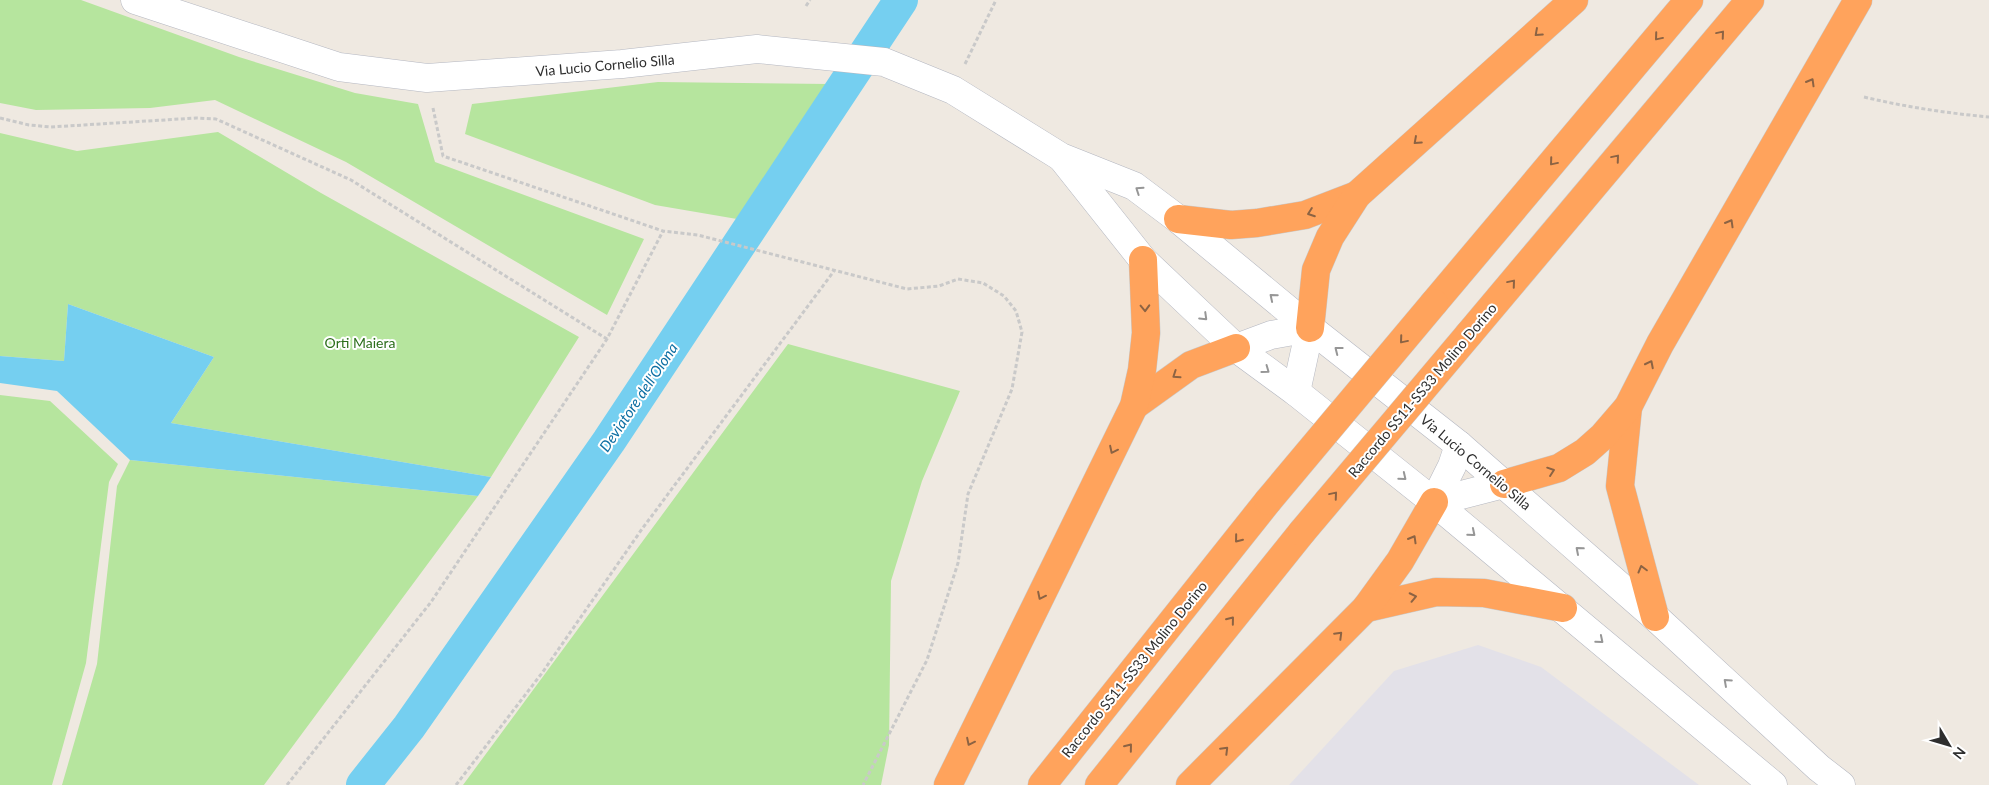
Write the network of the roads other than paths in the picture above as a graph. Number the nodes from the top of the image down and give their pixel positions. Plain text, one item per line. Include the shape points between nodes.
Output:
1 (136, 0) edge
2 (1574, 0) edge
3 (1689, 0) edge
4 (1750, 0) edge
5 (1858, 0) edge
6 (1061, 156) junction
7 (1357, 195) junction
8 (1178, 218) junction
9 (1143, 260) junction
10 (1310, 328) junction
11 (1236, 348) junction
12 (1296, 392) junction
13 (1134, 406) junction
14 (1628, 408) junction
15 (1459, 445) junction
16 (1504, 484) junction
17 (1434, 502) junction
18 (1366, 608) junction
19 (1563, 608) junction
20 (1655, 616) junction
21 (1748, 702) junction
22 (1734, 754) junction
23 (948, 785) edge
24 (1042, 785) edge
25 (1099, 785) edge
26 (1190, 785) edge
27 (1752, 785) edge
28 (1773, 785) edge
29 (1817, 785) edge
30 (1841, 785) edge

1 - 6 street, Via Lucio Cornelio Silla via 339,67 427,78 622,64 758,49 884,62 946,87
2 -> 7 highway
3 -> 24 highway, Raccordo SS11-SS33 Molino Dorino, bridge via 1268,501
25 -> 4 highway, Raccordo SS11-SS33 Molino Dorino, bridge via 1302,532
14 -> 5 highway via 1660,344
8 -> 6 street, Via Lucio Cornelio Silla via 1134,186
6 - 9 street, Via Lucio Cornelio Silla
7 -> 8 highway via 1305,215 1258,223 1231,225
7 - 10 highway via 1330,236 1316,270
10 -> 8 street, Via Lucio Cornelio Silla
9 -> 11 street, Via Lucio Cornelio Silla
9 -> 13 highway via 1146,333
10 - 11 street via 1271,335
10 - 12 street
15 -> 10 street, Via Lucio Cornelio Silla
11 -> 12 street, Via Lucio Cornelio Silla
11 -> 13 highway via 1191,365
12 -> 17 street, Via Lucio Cornelio Silla
13 -> 23 highway
16 -> 14 highway via 1559,468 1585,452
20 -> 14 highway via 1620,486
15 - 16 street, Via Lucio Cornelio Silla
15 - 17 street
16 - 17 street
20 -> 16 street, Via Lucio Cornelio Silla
18 -> 17 highway via 1400,561
17 -> 19 street, Via Lucio Cornelio Silla
18 -> 19 highway via 1436,592 1484,593
26 -> 18 highway
19 -> 22 street, Via Lucio Cornelio Silla
21 -> 20 street, Via Lucio Cornelio Silla
21 - 29 street via 1801,771
21 - 30 street, Via Lucio Cornelio Silla
22 - 27 street
22 - 28 street, Via Lucio Cornelio Silla

